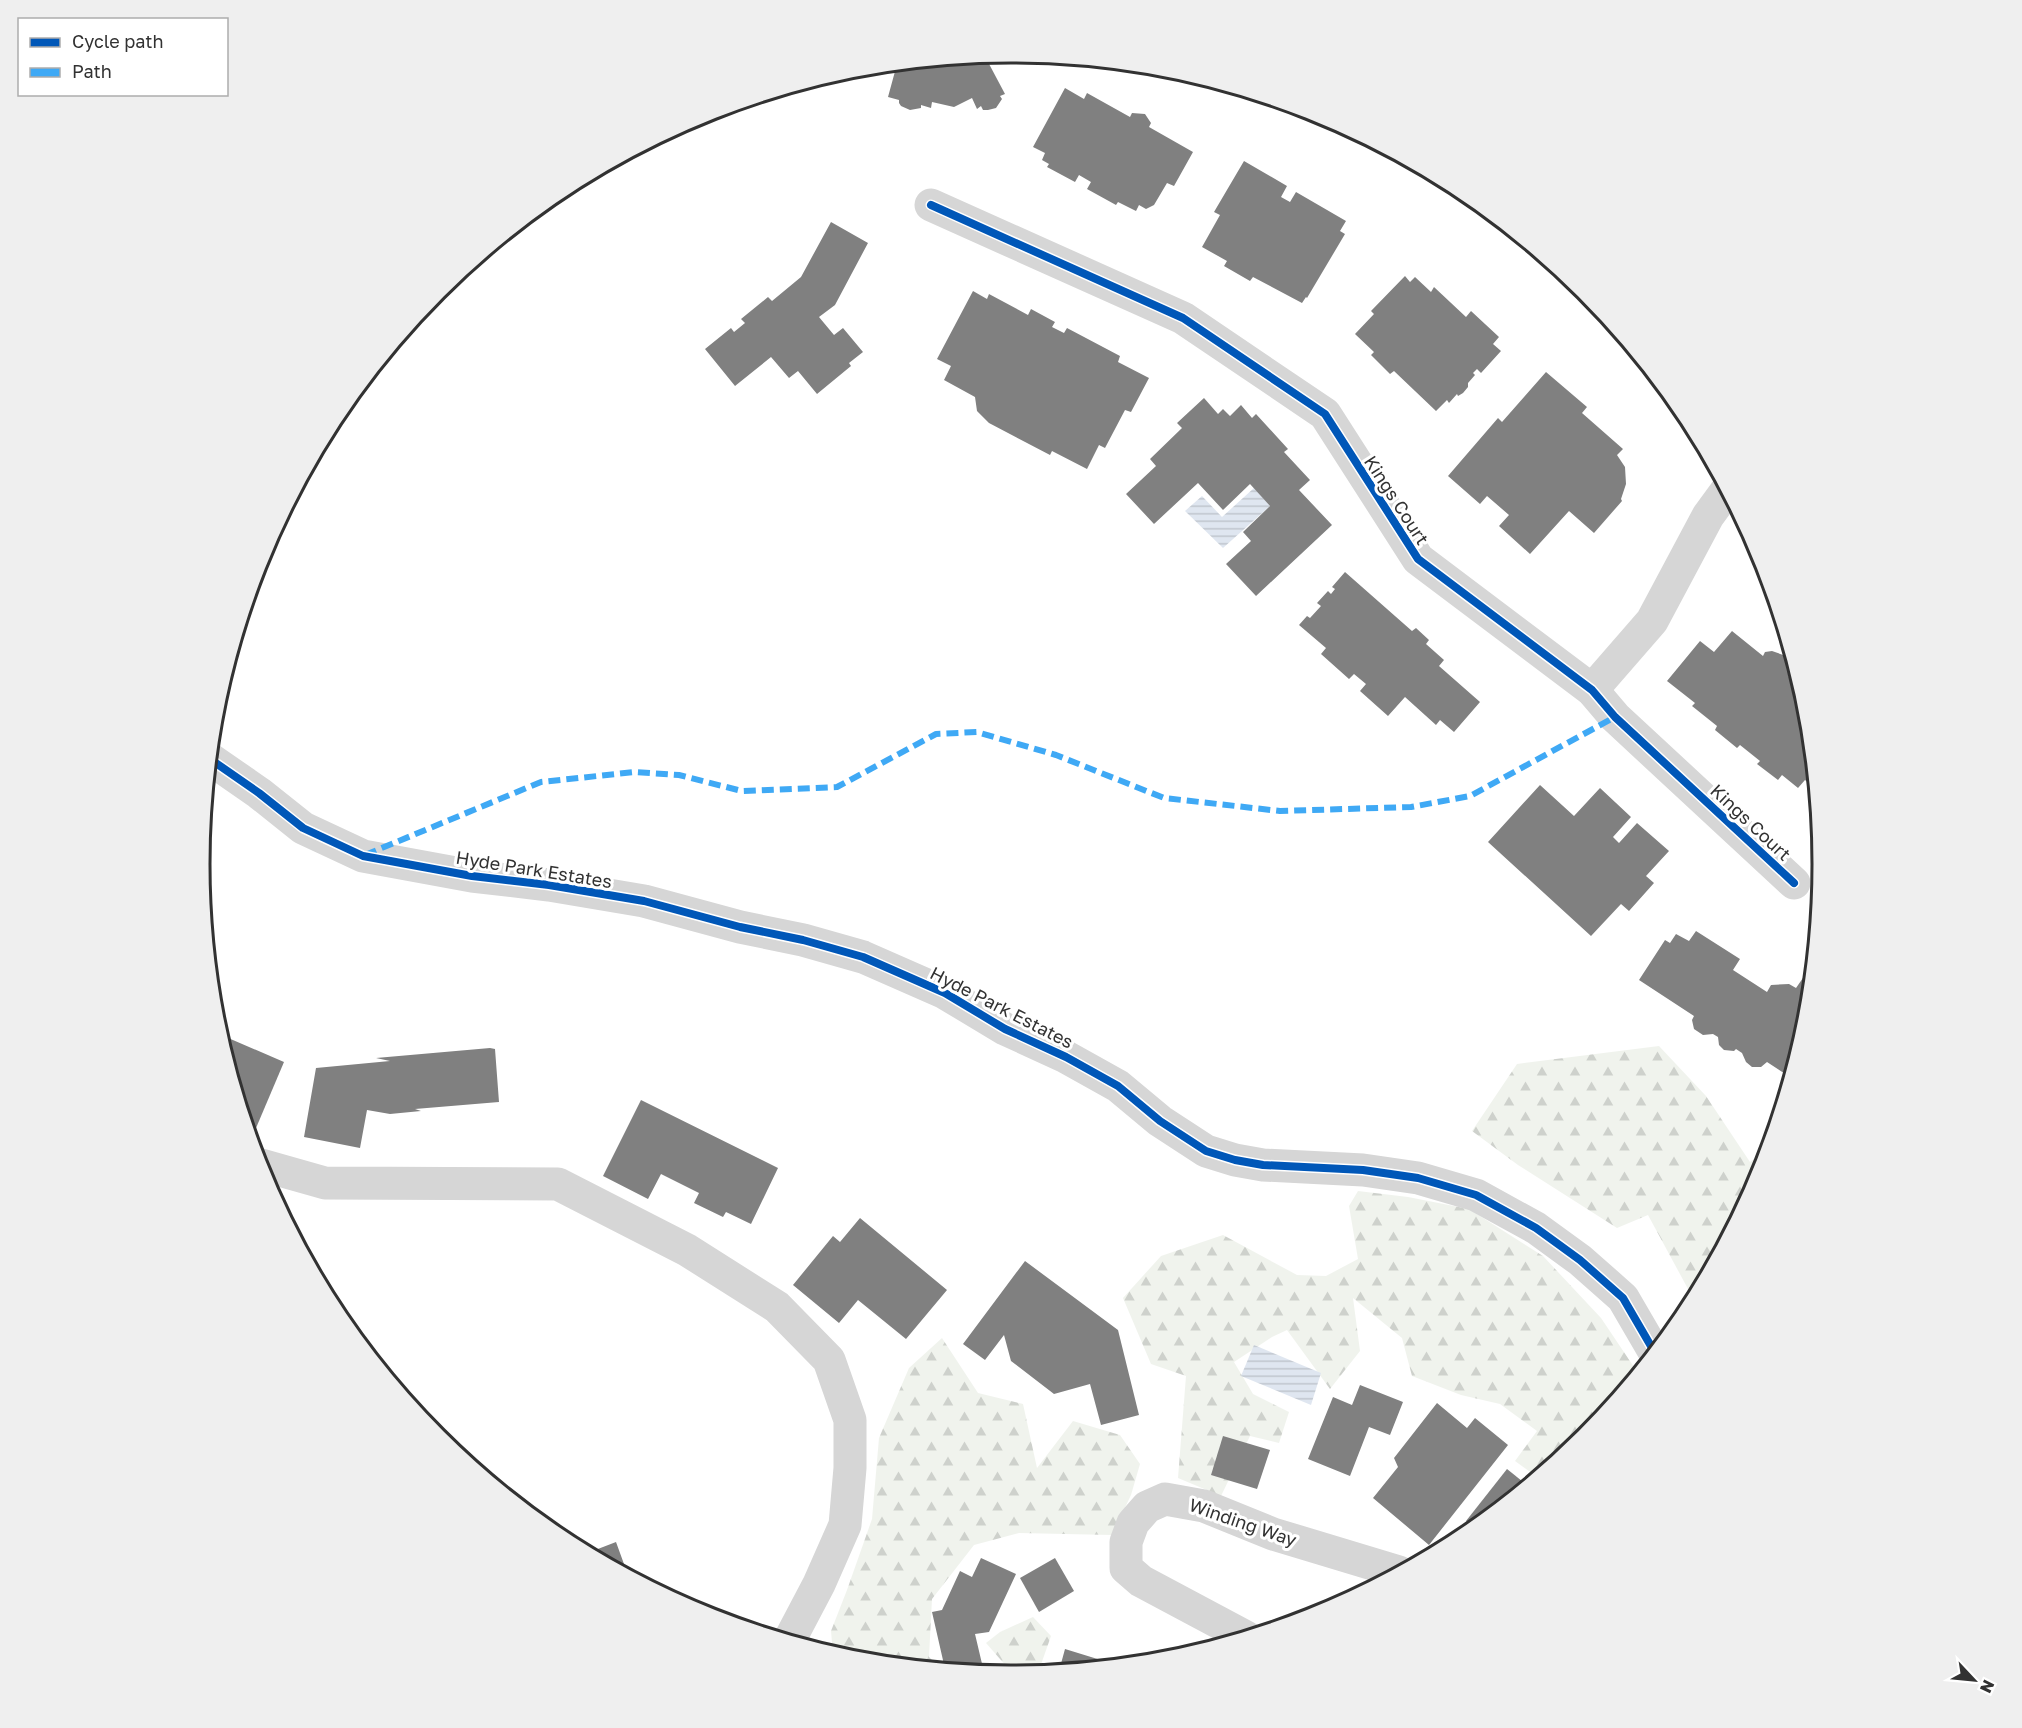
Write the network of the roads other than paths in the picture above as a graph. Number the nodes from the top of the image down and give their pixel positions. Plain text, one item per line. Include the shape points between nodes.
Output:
1 (931, 205) dead end
2 (1722, 497) edge
3 (1592, 690) junction
4 (217, 764) edge
5 (1794, 883) dead end
6 (270, 1167) edge
7 (1651, 1346) edge
8 (1390, 1569) edge
9 (1238, 1632) edge
10 (793, 1634) edge

1 - 3 street, Kings Court via 1183,318 1325,414 1418,560
2 - 3 street via 1652,621
3 - 5 street, Kings Court via 1615,717
4 - 7 street, Hyde Park Estates via 303,828 363,856 644,901 863,957 945,993 1005,1029 1118,1086 1160,1121 1206,1151 1263,1165 1363,1170 1418,1178 1476,1195 1536,1228 1588,1267 1623,1298
6 - 10 street via 325,1183 558,1184 687,1250 777,1307 829,1360 850,1420 845,1525
8 - 9 street, Winding Way via 1273,1534 1204,1506 1165,1498 1147,1507 1133,1523 1126,1542 1126,1568 1141,1581

